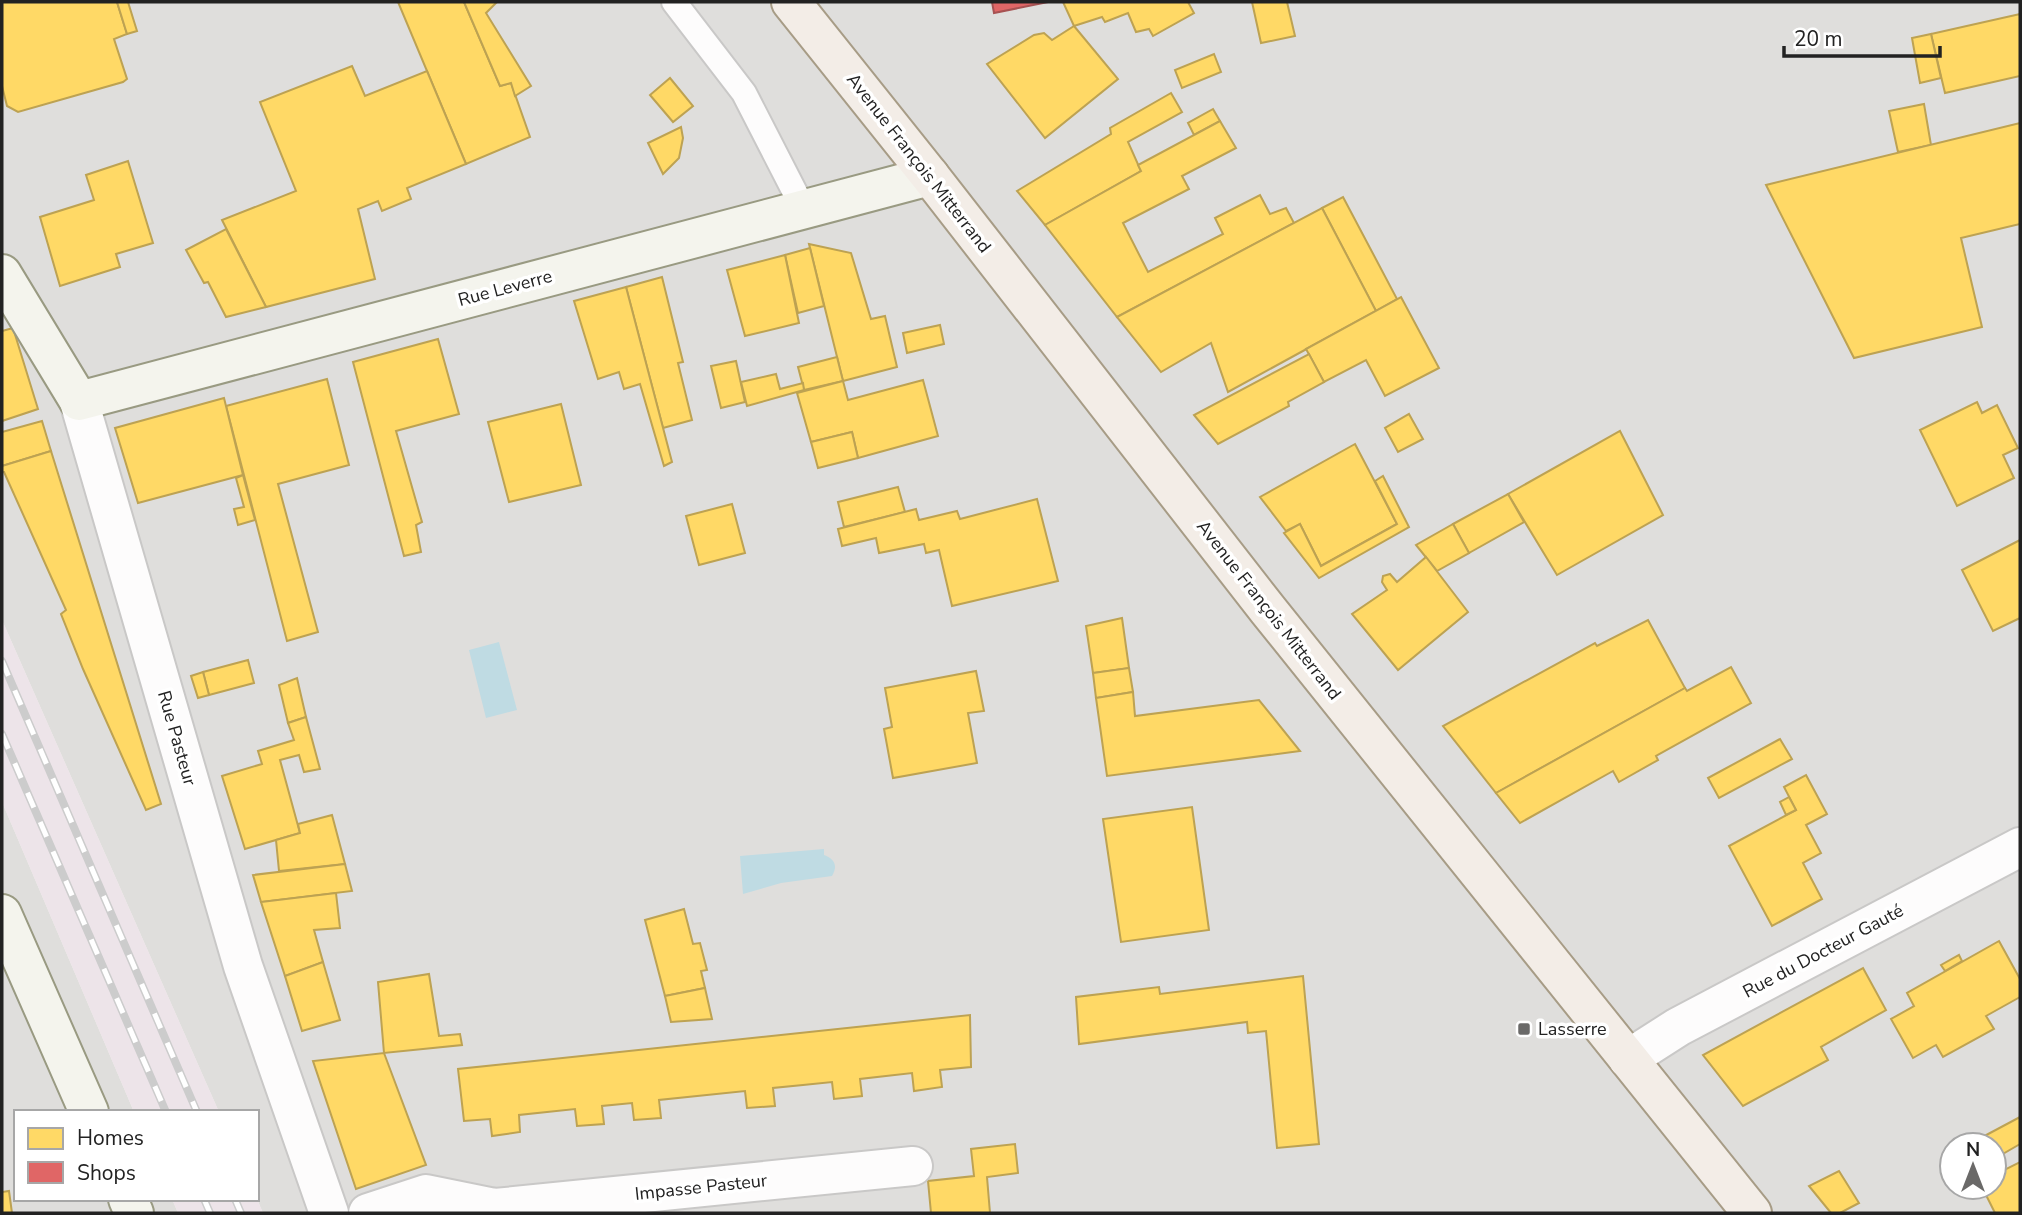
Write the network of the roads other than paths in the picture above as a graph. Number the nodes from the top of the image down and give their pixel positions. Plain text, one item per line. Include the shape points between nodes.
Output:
1 (674, 2) edge
2 (792, 2) edge
3 (930, 176) junction
4 (804, 210) junction
5 (2, 274) edge
6 (79, 401) junction
7 (2020, 847) edge
8 (2, 914) edge
9 (1628, 1059) junction
10 (88, 1110) edge
11 (913, 1166) dead end
12 (329, 1213) edge
13 (368, 1213) edge
14 (1752, 1213) edge

1 - 4 lane via 744,93
2 - 3 main road, Avenue François Mitterrand
3 - 4 street, Rue Leverre
3 - 9 main road, Avenue François Mitterrand via 1259,599
4 - 6 street, Rue Leverre
5 - 6 street, Rue Pasteur
6 - 12 street, Rue Pasteur via 243,966
7 - 9 street, Rue du Docteur Gauté via 1678,1027
8 - 10 street
9 - 14 main road, Avenue François Mitterrand
11 - 13 street, Impasse Pasteur via 495,1208 426,1194

